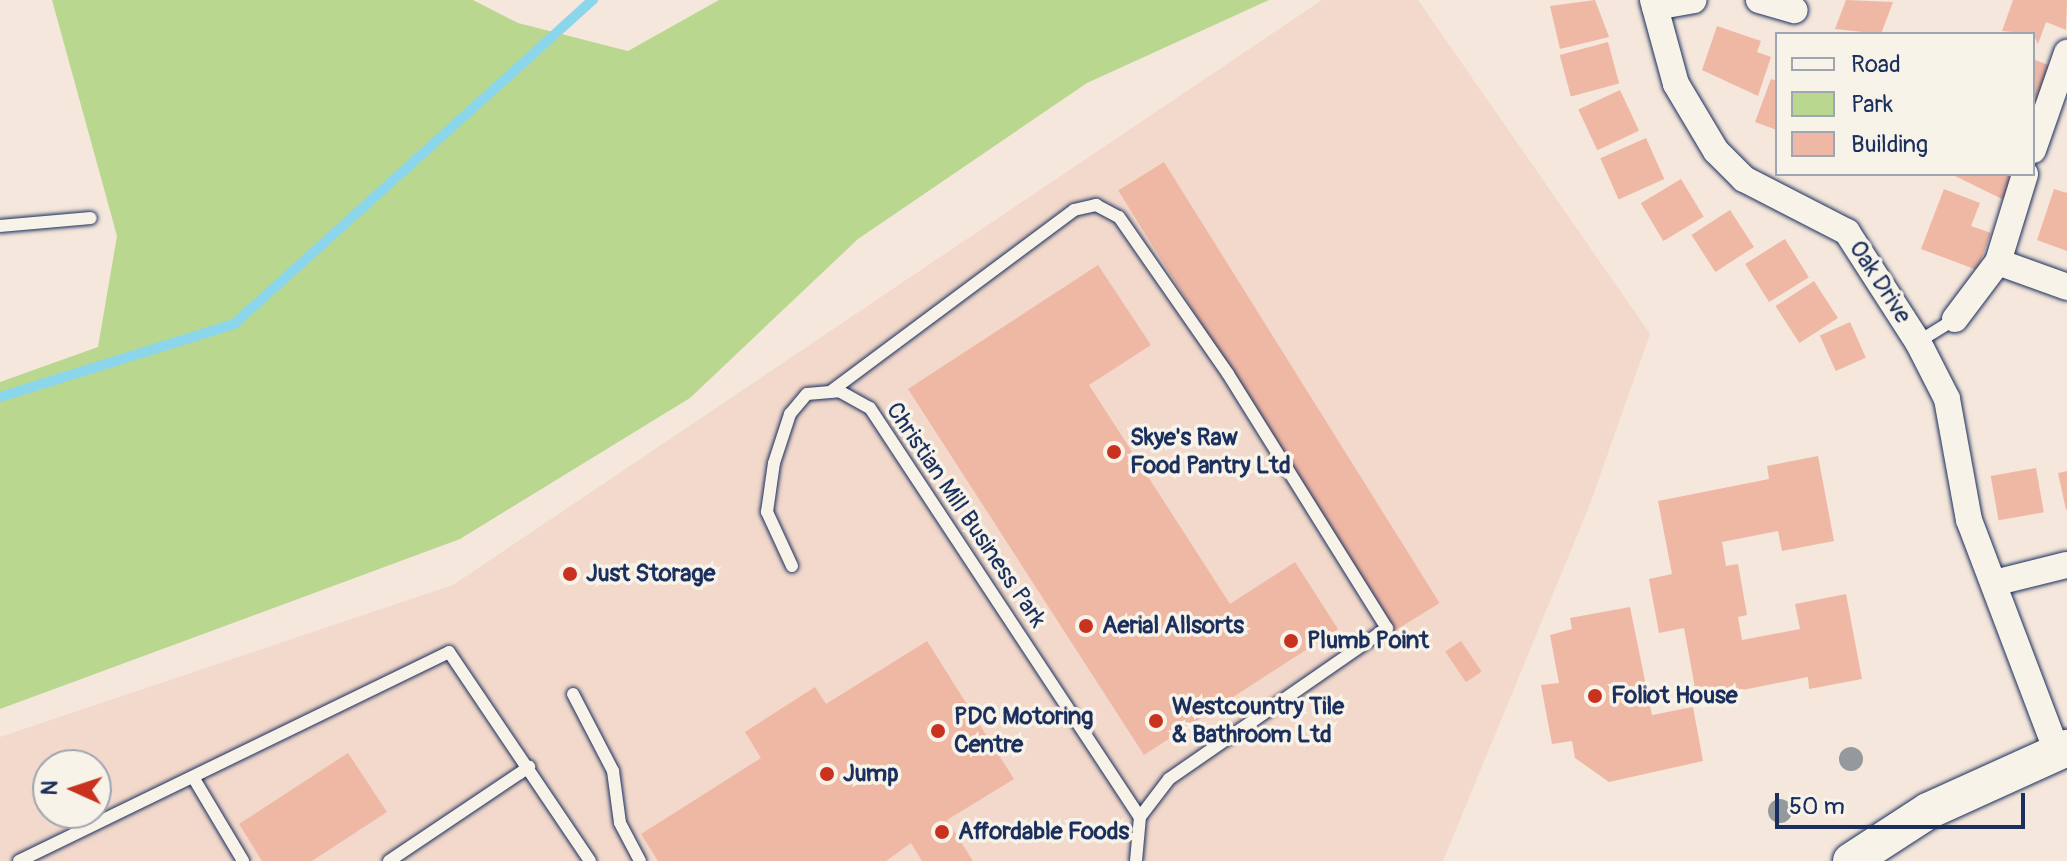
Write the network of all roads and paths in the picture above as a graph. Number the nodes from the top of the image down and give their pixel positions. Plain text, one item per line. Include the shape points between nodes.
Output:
1 (1693, 0) edge
2 (1759, 0) edge
3 (1654, 4) edge
4 (1795, 10) dead end
5 (2067, 53) edge
6 (2035, 144) edge
7 (2024, 176) edge
8 (91, 218) dead end
9 (0, 226) edge
10 (1998, 262) junction
11 (2067, 287) edge
12 (1955, 319) joint
13 (1918, 342) junction
14 (830, 392) junction
15 (2067, 565) edge
16 (792, 566) dead end
17 (1994, 583) junction
18 (573, 694) dead end
19 (2062, 750) edge
20 (529, 767) junction
21 (193, 777) junction
22 (1140, 817) junction
23 (19, 861) edge
24 (243, 861) edge
25 (389, 861) edge
26 (590, 861) edge
27 (640, 861) edge
28 (1136, 861) edge
29 (1851, 861) edge

1 - 3 street, Oak Drive
2 - 4 street
3 - 13 street, Oak Drive via 1676,84 1716,151 1744,179 1847,232
5 - 6 street
7 - 10 street
8 - 9 lane
10 - 11 street
10 - 12 street
12 - 13 lane
13 - 17 street, Oak Drive via 1947,399 1969,520
14 - 16 lane via 807,394 790,414 774,463 767,512
14 - 22 lane, Christian Mill Business Park via 870,408
14 - 22 lane via 1074,210 1096,205 1127,227 1228,374 1387,628 1169,779
15 - 17 street
17 - 19 street, Oak Drive
18 - 27 lane via 613,771 620,823
19 - 29 main road via 1928,811
20 - 21 lane via 449,652
20 - 25 lane
20 - 26 lane
21 - 23 lane
21 - 24 lane
22 - 28 lane

